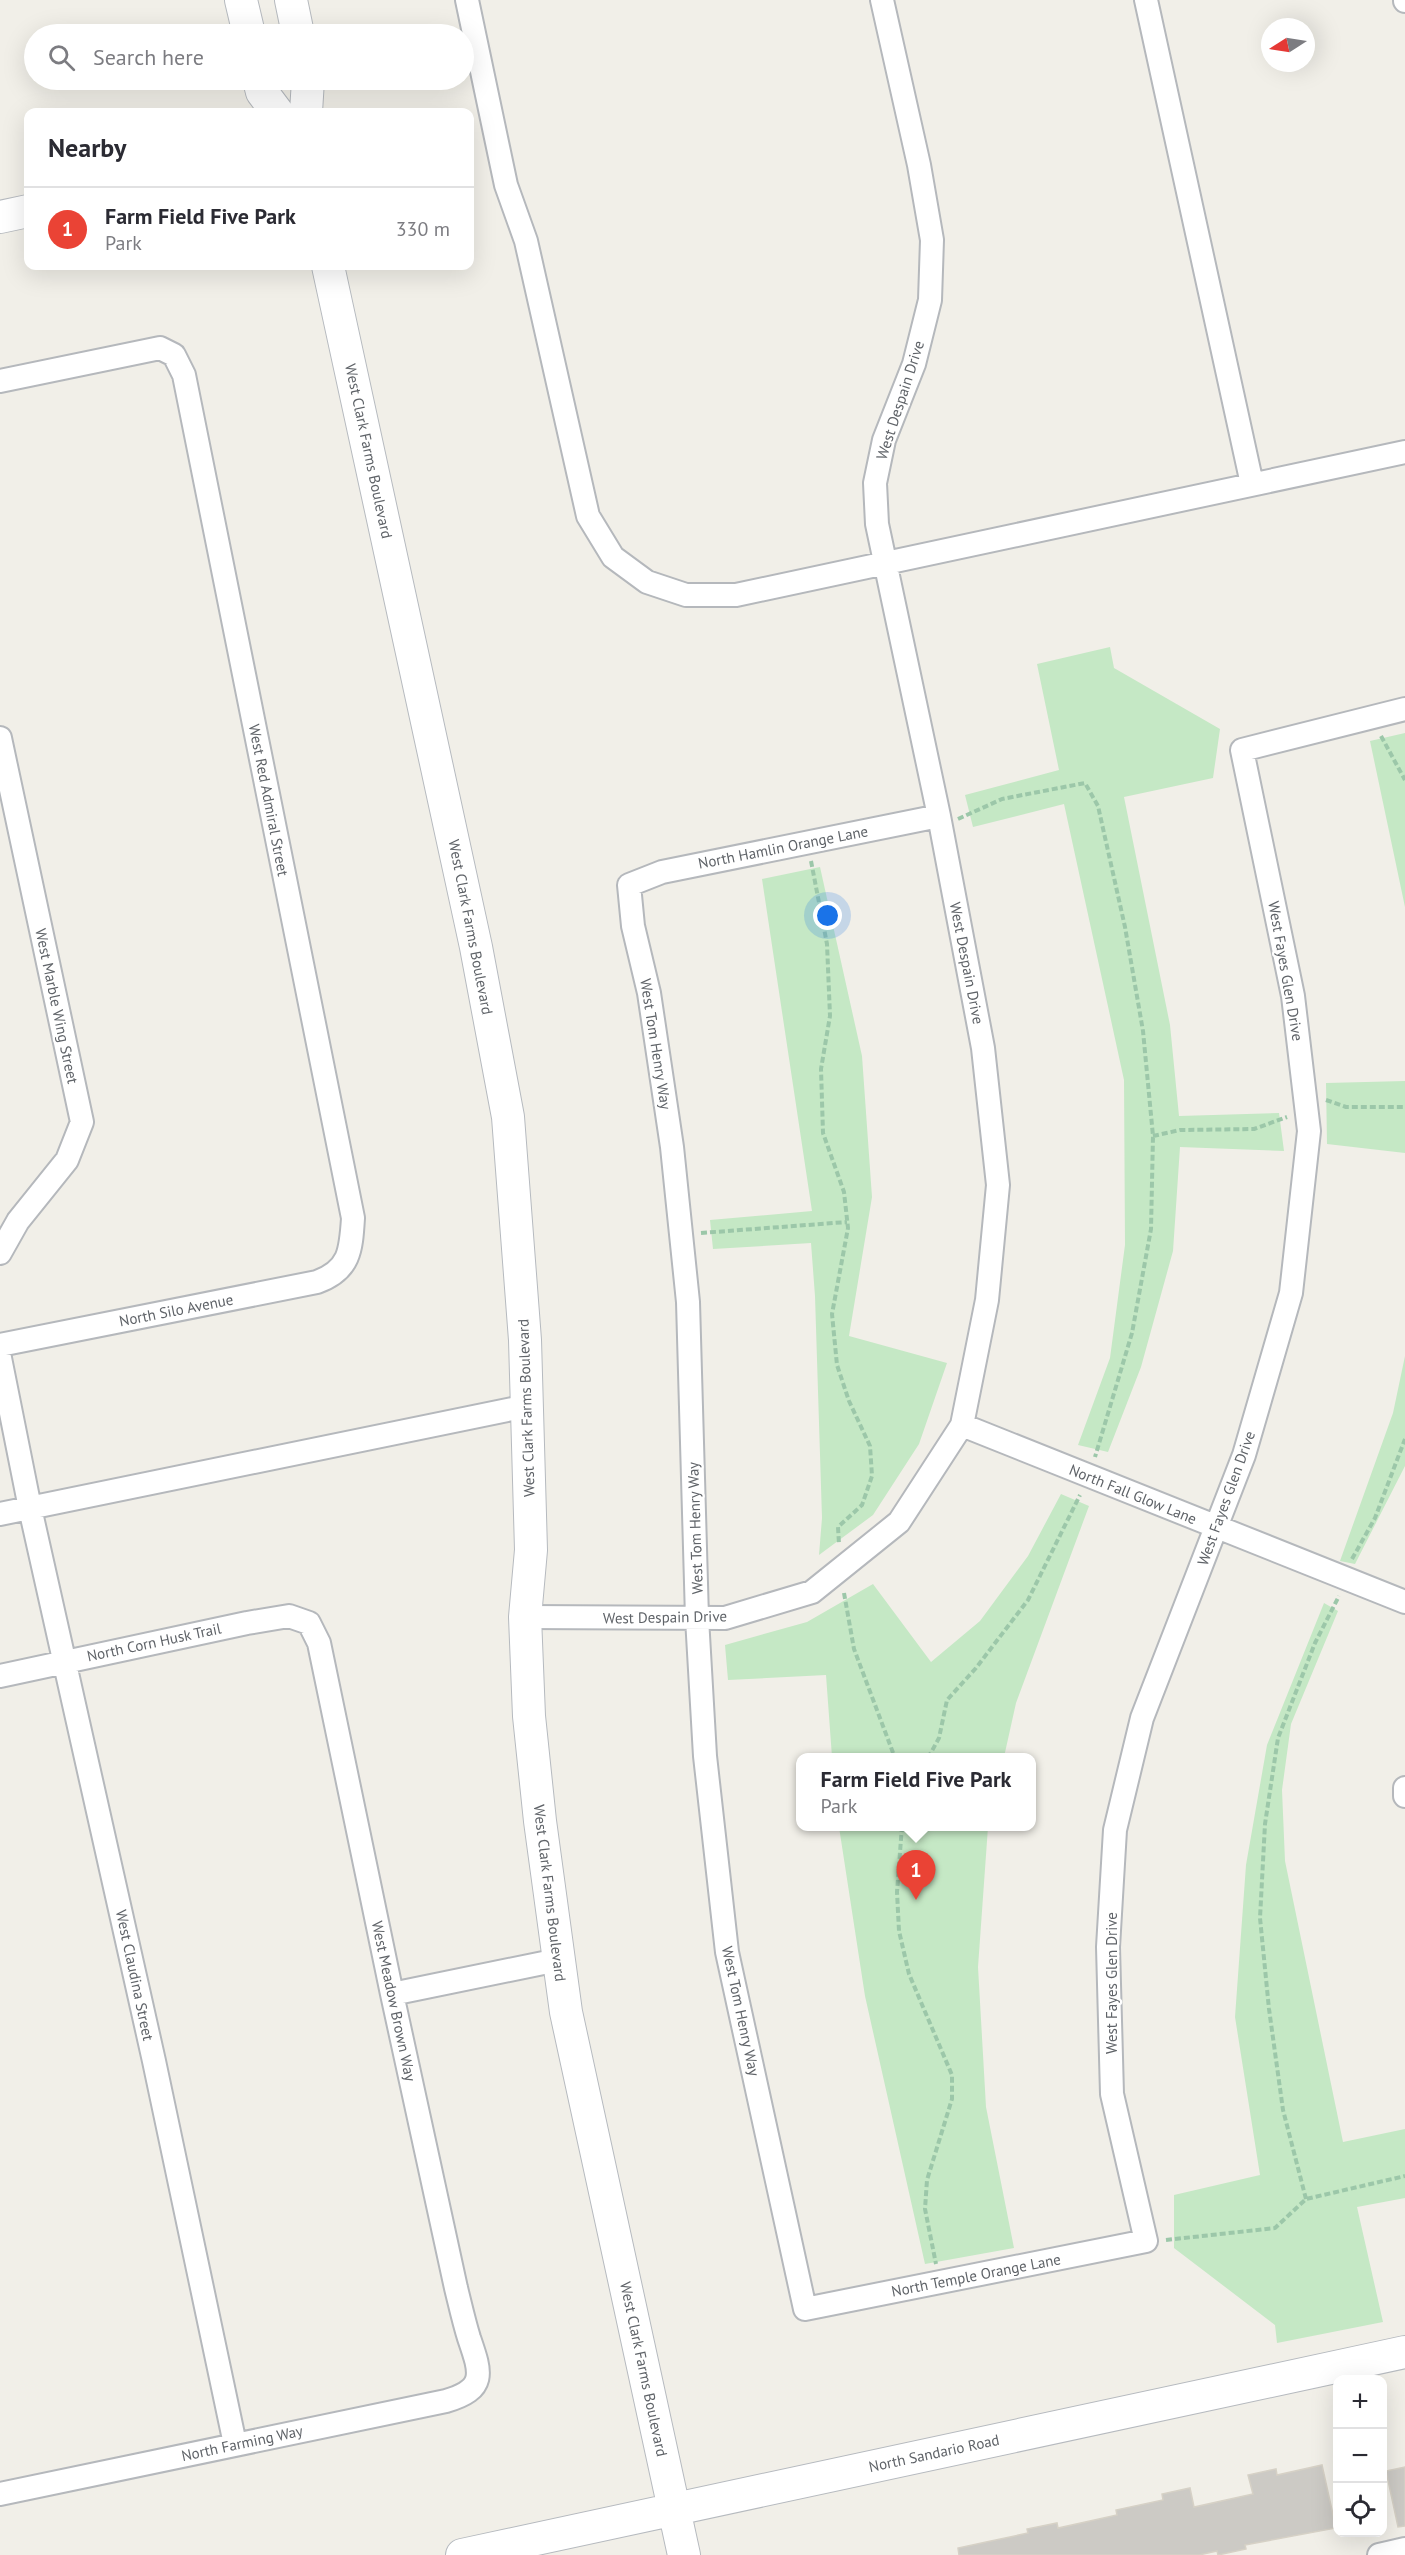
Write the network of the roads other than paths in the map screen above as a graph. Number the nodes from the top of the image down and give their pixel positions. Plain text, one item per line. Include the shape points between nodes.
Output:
1 (241, 0) edge
2 (291, 0) edge
3 (466, 0) edge
4 (882, 0) edge
5 (1146, 0) edge
6 (247, 24) edge
7 (296, 24) edge
8 (471, 24) edge
9 (474, 37) edge
10 (262, 90) edge
11 (307, 90) edge
12 (274, 108) edge
13 (306, 108) edge
14 (24, 212) edge
15 (0, 217) edge
16 (329, 270) edge
17 (0, 381) edge
18 (1405, 452) edge
19 (1252, 484) junction
20 (885, 562) junction
21 (1405, 710) edge
22 (0, 738) edge
23 (940, 822) junction
24 (629, 885) joint
25 (0, 1253) edge
26 (345, 1262) joint
27 (0, 1345) edge
28 (0, 1358) edge
29 (527, 1406) junction
30 (962, 1425) junction
31 (30, 1508) junction
32 (0, 1514) edge
33 (1216, 1527) junction
34 (1405, 1602) edge
35 (525, 1617) junction
36 (697, 1618) junction
37 (309, 1623) joint
38 (66, 1660) junction
39 (0, 1676) edge
40 (1405, 1788) edge
41 (1405, 1796) edge
42 (558, 1960) junction
43 (392, 1994) junction
44 (1146, 2241) joint
45 (805, 2309) joint
46 (1405, 2352) edge
47 (478, 2380) joint
48 (235, 2444) junction
49 (0, 2494) edge
50 (675, 2509) junction
51 (1405, 2549) edge
52 (462, 2555) edge
53 (684, 2555) edge
54 (1379, 2555) edge

1 - 6 street
2 - 7 street
3 - 8 street
4 - 20 street, West Despain Drive via 932,240 930,300 914,364 884,440 875,483 877,524
5 - 19 street
9 - 20 street via 506,186 526,241 588,516 614,557 647,582 686,595 736,595
10 - 12 street
11 - 13 street
14 - 15 street
16 - 29 street, West Clark Farms Boulevard via 476,947 508,1117
17 - 26 street, West Red Admiral Street via 160,348 174,355 184,375 353,1218
18 - 19 street
19 - 20 street
20 - 23 street, West Despain Drive
21 - 33 street, West Fayes Glen Drive via 1242,750 1293,996 1309,1131 1291,1293 1244,1455
22 - 25 street, West Marble Wing Street via 82,1122 67,1160 18,1221
23 - 24 street, North Hamlin Orange Lane via 662,872
23 - 30 street, West Despain Drive via 983,1048 998,1185 987,1300
24 - 36 street, West Tom Henry Way via 672,1147 688,1302
26 - 27 street, North Silo Avenue via 334,1276 317,1282
28 - 31 street
29 - 31 street
29 - 35 street, West Clark Farms Boulevard via 531,1550
30 - 33 street, North Fall Glow Lane
30 - 36 street, West Despain Drive via 899,1522 813,1592 725,1618
31 - 32 street
31 - 38 street, West Claudina Street
33 - 34 street, North Fall Glow Lane
33 - 44 street, West Fayes Glen Drive via 1142,1718 1115,1830 1108,1947 1112,2094
35 - 36 street, West Despain Drive
35 - 42 street, West Clark Farms Boulevard via 529,1716
36 - 45 street, West Tom Henry Way via 705,1756 728,1952
37 - 38 street, North Corn Husk Trail via 289,1616
37 - 43 street, West Meadow Brown Way via 319,1642
38 - 39 street, North Corn Husk Trail
38 - 48 street, West Claudina Street
40 - 41 street
42 - 43 street
42 - 50 street, West Clark Farms Boulevard via 573,2045
43 - 47 street, West Meadow Brown Way via 456,2288 478,2360
44 - 45 street, North Temple Orange Lane
46 - 50 street, North Sandario Road
47 - 48 street, North Farming Way via 467,2395 446,2401
48 - 49 street, North Farming Way
50 - 52 street, North Sandario Road
50 - 53 street, West Clark Farms Boulevard
51 - 54 street

